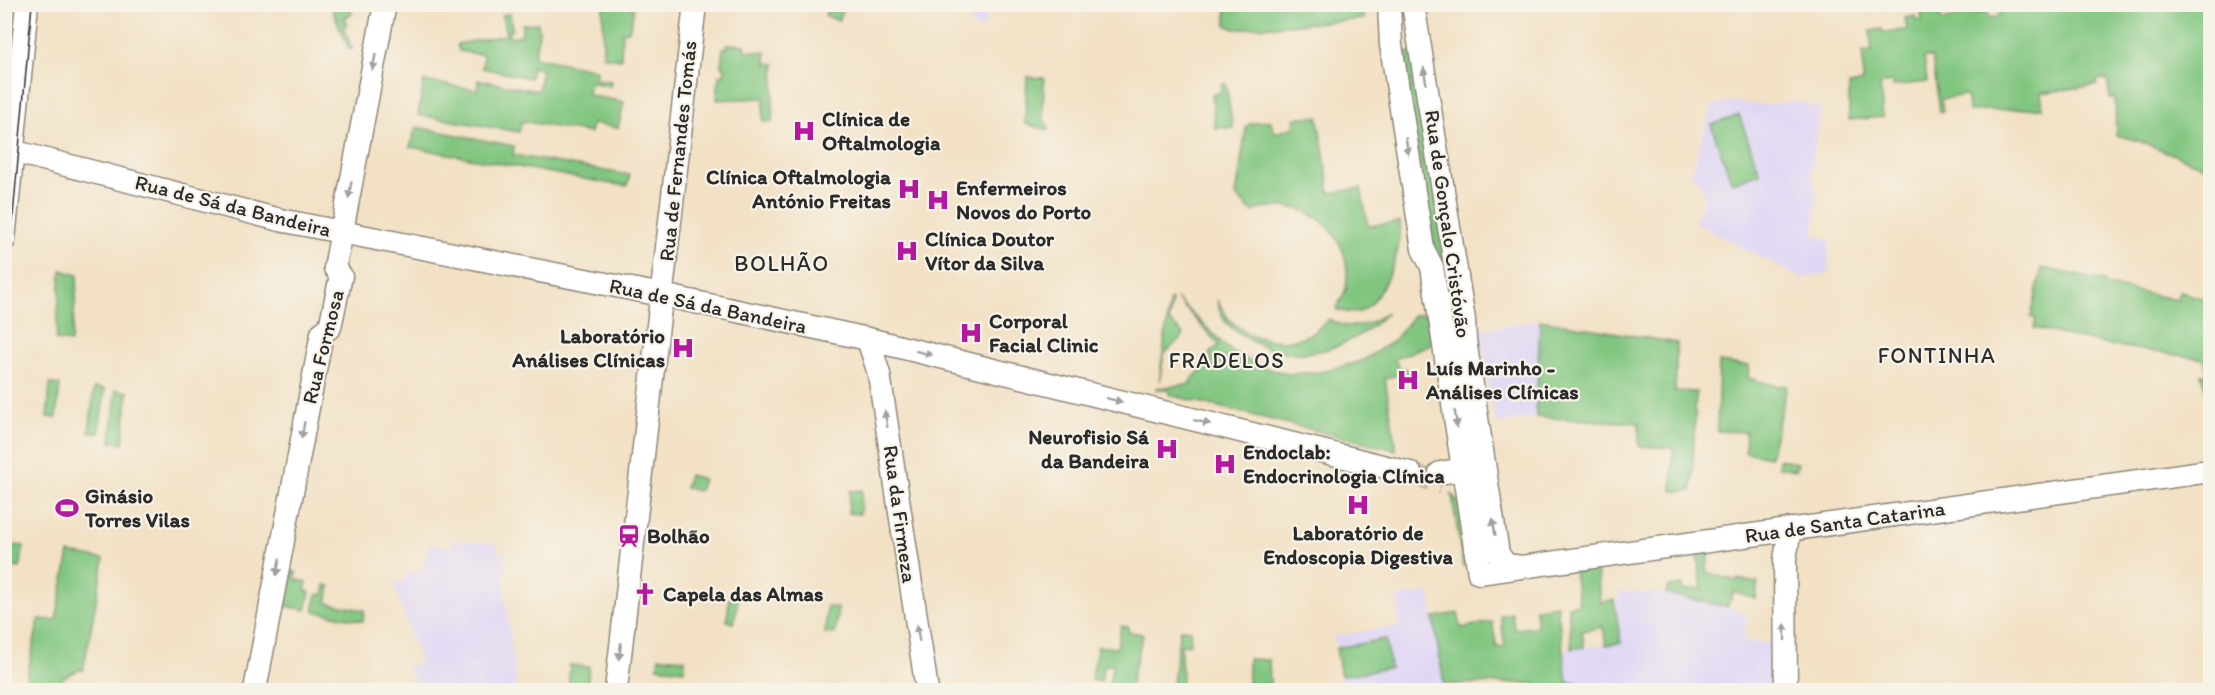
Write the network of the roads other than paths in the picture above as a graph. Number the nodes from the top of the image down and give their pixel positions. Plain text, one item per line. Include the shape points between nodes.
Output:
1 (386, 4) edge
2 (694, 4) edge
3 (1389, 4) edge
4 (1413, 4) edge
5 (27, 10) edge
6 (9, 150) edge
7 (342, 233) junction
8 (4, 240) edge
9 (662, 295) junction
10 (868, 339) junction
11 (1482, 454) junction
12 (1463, 469) junction
13 (2211, 471) edge
14 (1410, 473) tunnel mouth
15 (1467, 499) junction
16 (1790, 529) junction
17 (1523, 567) junction
18 (1479, 573) joint
19 (255, 690) edge
20 (616, 690) edge
21 (927, 690) edge
22 (1786, 690) edge

1 -> 7 main road, Rua Formosa
2 - 9 main road, Rua de Fernandes Tomás
3 -> 12 main road, Rua de Gonçalo Cristóvão via 1391,45 1421,239 1432,267
11 -> 4 main road, Rua de Gonçalo Cristóvão
5 - 6 main road
6 - 7 main road, Rua de Sá da Bandeira
6 - 8 main road
7 - 9 main road, Rua de Sá da Bandeira
7 -> 19 main road, Rua Formosa via 335,268 341,276 330,327 322,333
9 - 10 main road, Rua de Sá da Bandeira
9 -> 20 main road, Rua de Fernandes Tomás
10 -> 14 main road, Rua de Sá da Bandeira
21 -> 10 main road, Rua da Firmeza via 879,374
11 - 12 main road
17 -> 11 main road, Rua de Gonçalo Cristóvão via 1506,565 1498,554
12 - 15 main road, Rua de Gonçalo Cristóvão
12 - 15 main road via 1441,479
13 - 16 main road, Rua de Santa Catarina
15 - 18 main road, Rua de Gonçalo Cristóvão
16 - 17 main road, Rua de Santa Catarina
22 -> 16 main road via 1785,560
17 - 18 main road, Rua de Santa Catarina

